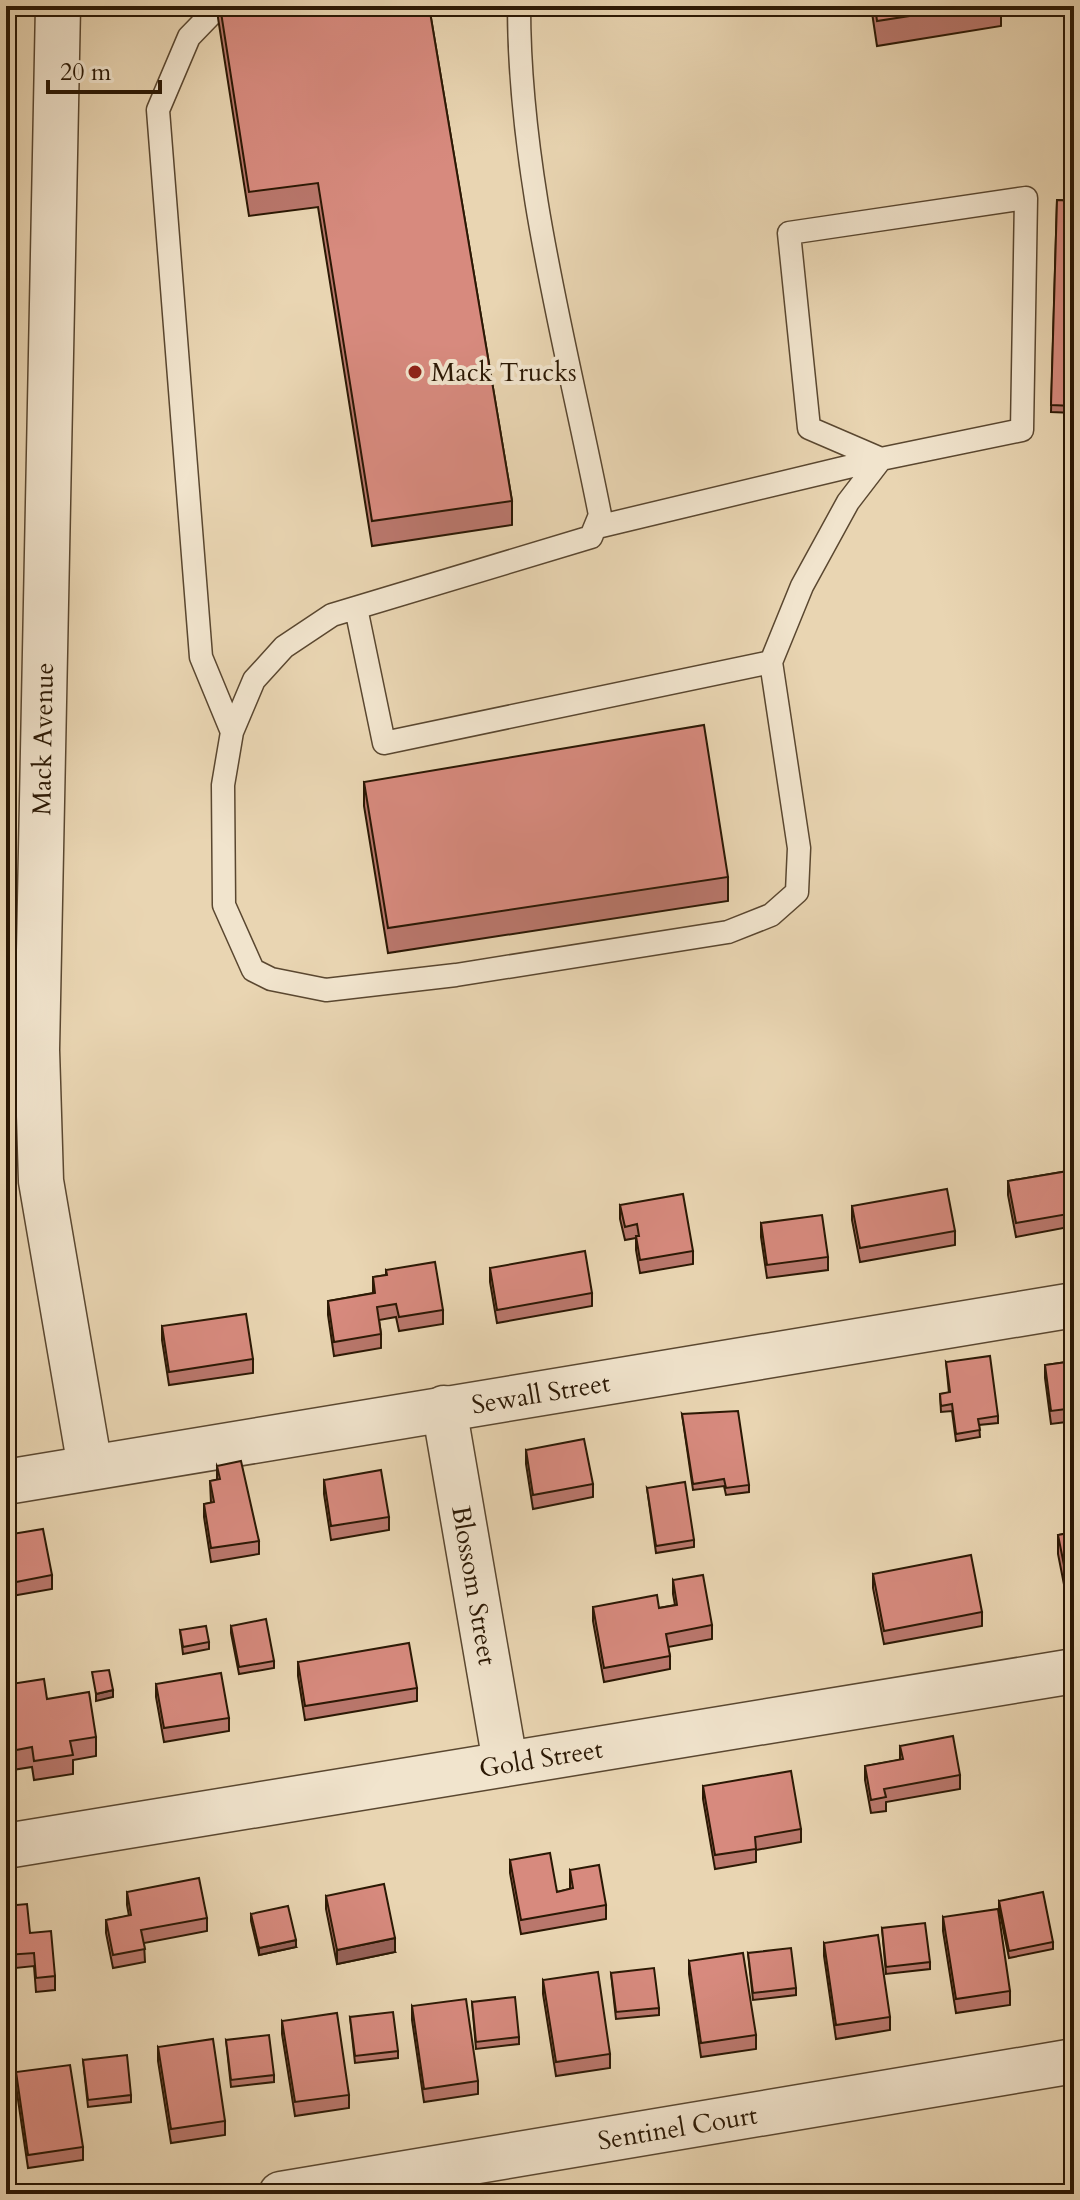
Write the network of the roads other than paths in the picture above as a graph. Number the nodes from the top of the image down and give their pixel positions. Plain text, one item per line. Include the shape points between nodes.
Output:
1 (58, 6) edge
2 (219, 6) edge
3 (519, 6) edge
4 (881, 459) junction
5 (597, 527) junction
6 (356, 608) junction
7 (771, 662) junction
8 (232, 732) junction
9 (1074, 1305) edge
10 (444, 1408) junction
11 (90, 1467) junction
12 (6, 1482) edge
13 (1074, 1671) edge
14 (505, 1762) junction
15 (6, 1846) edge
16 (1074, 2061) edge
17 (281, 2194) edge

1 - 11 street, Mack Avenue via 37,1050 41,1181
2 - 8 lane via 189,37 158,110 201,657
3 - 5 lane via 519,78 527,147 600,515
4 - 4 lane via 1022,430 1026,198 789,233 809,428
4 - 5 lane
4 - 7 lane via 848,502 802,586
5 - 6 lane via 591,537
6 - 7 lane via 384,743
6 - 8 lane via 332,615 284,647 254,680
7 - 8 lane via 799,848 797,892 771,915 728,932 456,975 326,990 253,970 224,905 223,785
9 - 10 street, Sewall Street
10 - 11 street, Sewall Street
10 - 14 street, Blossom Street
11 - 12 street, Sewall Street
13 - 14 street, Gold Street
14 - 15 street, Gold Street
16 - 17 street, Sentinel Court

